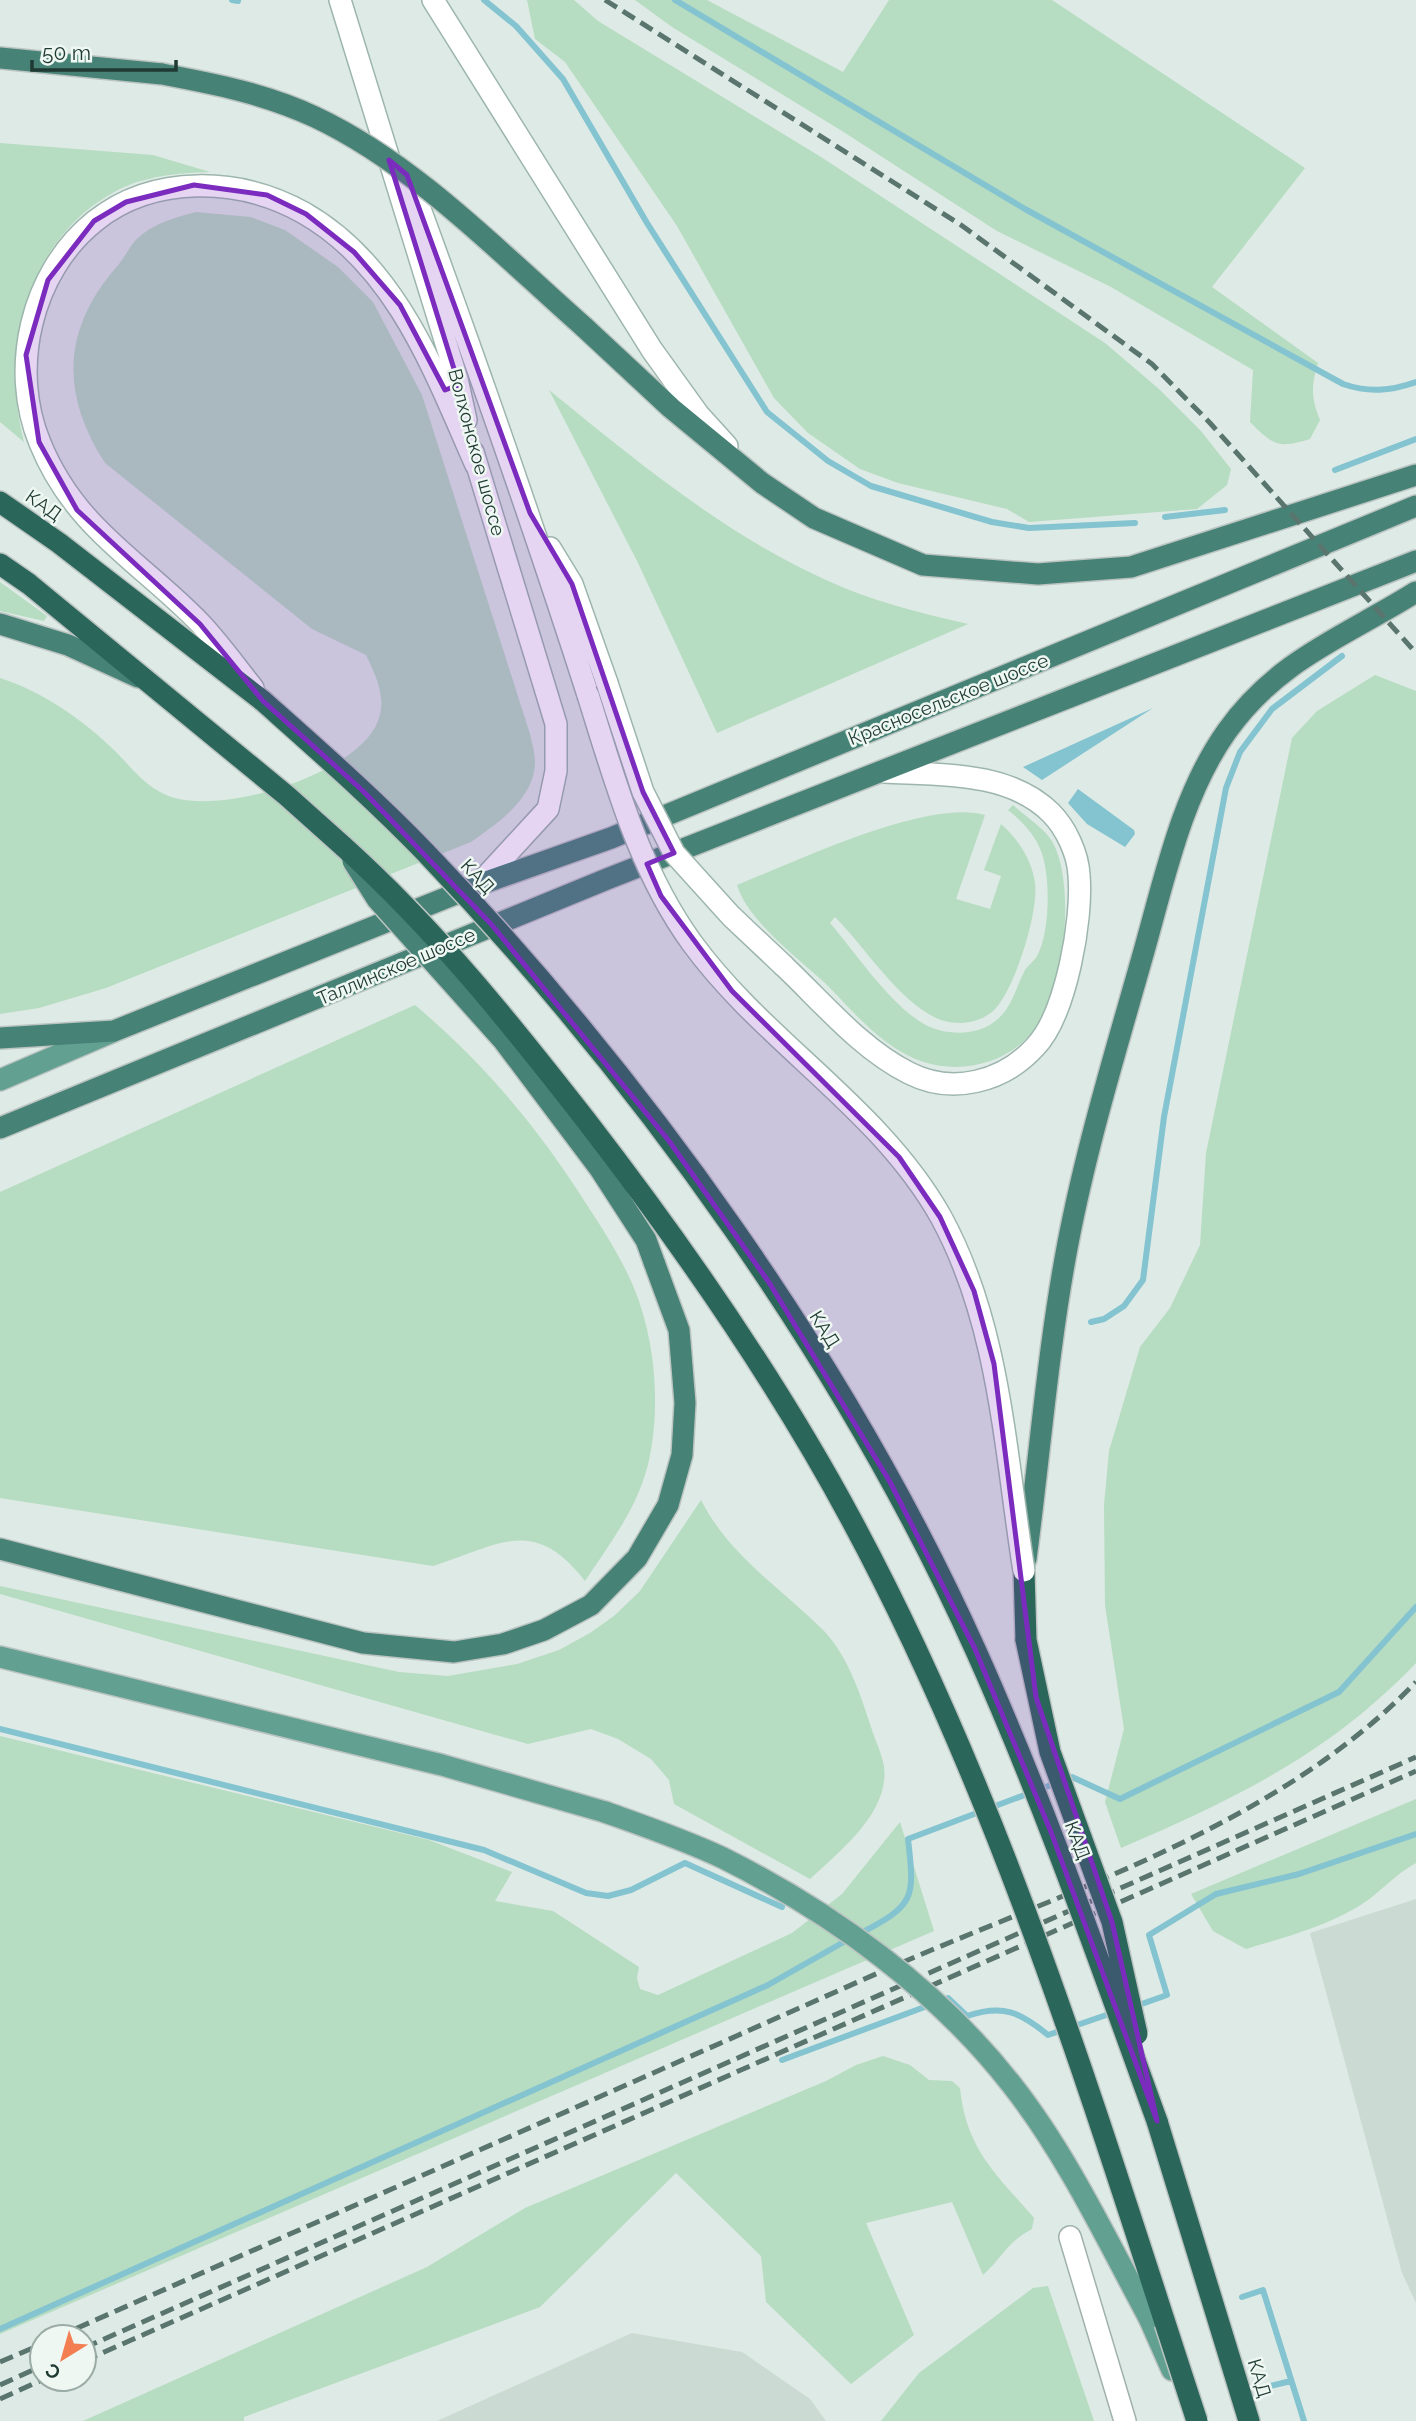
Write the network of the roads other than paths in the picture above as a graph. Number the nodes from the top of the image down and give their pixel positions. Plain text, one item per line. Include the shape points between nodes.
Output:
1 (341, 0) edge
2 (433, 0) edge
3 (0, 58) edge
4 (476, 465) junction
5 (1416, 475) edge
6 (762, 483) junction
7 (0, 502) edge
8 (1416, 506) edge
9 (530, 513) junction
10 (1416, 561) edge
11 (0, 564) edge
12 (1416, 593) edge
13 (0, 624) edge
14 (142, 679) junction
15 (264, 701) junction
16 (884, 772) junction
17 (344, 847) junction
18 (478, 885) junction
19 (114, 1031) junction
20 (0, 1038) edge
21 (0, 1080) edge
22 (0, 1128) edge
23 (0, 1549) edge
24 (1024, 1571) junction
25 (0, 1657) edge
26 (1157, 2122) junction
27 (1070, 2237) dead end
28 (1125, 2421) edge
29 (1195, 2421) edge
30 (1249, 2421) edge

1 - 4 main road, Волхонское шоссе via 457,379
1 - 9 main road, Волхонское шоссе via 453,292
2 - 6 main road via 652,350 698,414
3 - 6 highway, bridge via 162,74 244,90 316,117 385,157
4 - 15 main road via 400,305 354,252 306,214 267,195 194,185 126,202 94,221 48,280 33,316 26,355 28,397 39,442 77,510 201,624
4 - 18 main road, Волхонское шоссе via 556,736 556,771 548,809
5 - 6 highway via 1131,567 1038,574 923,565 814,518
7 - 15 highway, КАД
8 - 18 highway, Красносельское шоссе via 611,838
9 - 16 main road, bridge via 572,584 643,792 674,853 732,916 882,1056 910,1074 943,1084 976,1083 1012,1068 1037,1046 1054,1020 1073,941 1079,874 1072,844 1052,814 1021,791 982,780
9 - 24 main road, bridge via 623,805 661,896 693,944 741,1000 899,1157 940,1217 974,1291 994,1364
10 - 16 highway
11 - 14 highway
12 - 24 highway, bridge via 1296,662 1252,702 1205,768 1165,876 1086,1163 1068,1244
13 - 14 highway via 68,645
14 - 17 highway
15 - 26 highway, КАД, bridge via 424,850 543,984 669,1141 809,1346 890,1482 975,1649 1051,1832
16 - 22 highway, Таллинское шоссе via 614,876
17 - 23 highway, bridge via 377,899 503,1040 600,1169 646,1240 679,1329 685,1403 682,1455 668,1505 636,1558 591,1605 544,1630 503,1644 454,1652 363,1643
17 - 29 highway, bridge via 449,950 622,1168 708,1286 784,1402 853,1522 933,1685 1005,1853 1085,2080
18 - 19 highway
19 - 20 highway
19 - 21 main road
24 - 26 highway, bridge via 1026,1640 1036,1697 1112,1922
25 - 29 main road, bridge via 442,1765 605,1812 723,1858 849,1933 909,1978 1013,2085 1048,2137 1149,2318
26 - 30 highway, КАД
27 - 28 main road

